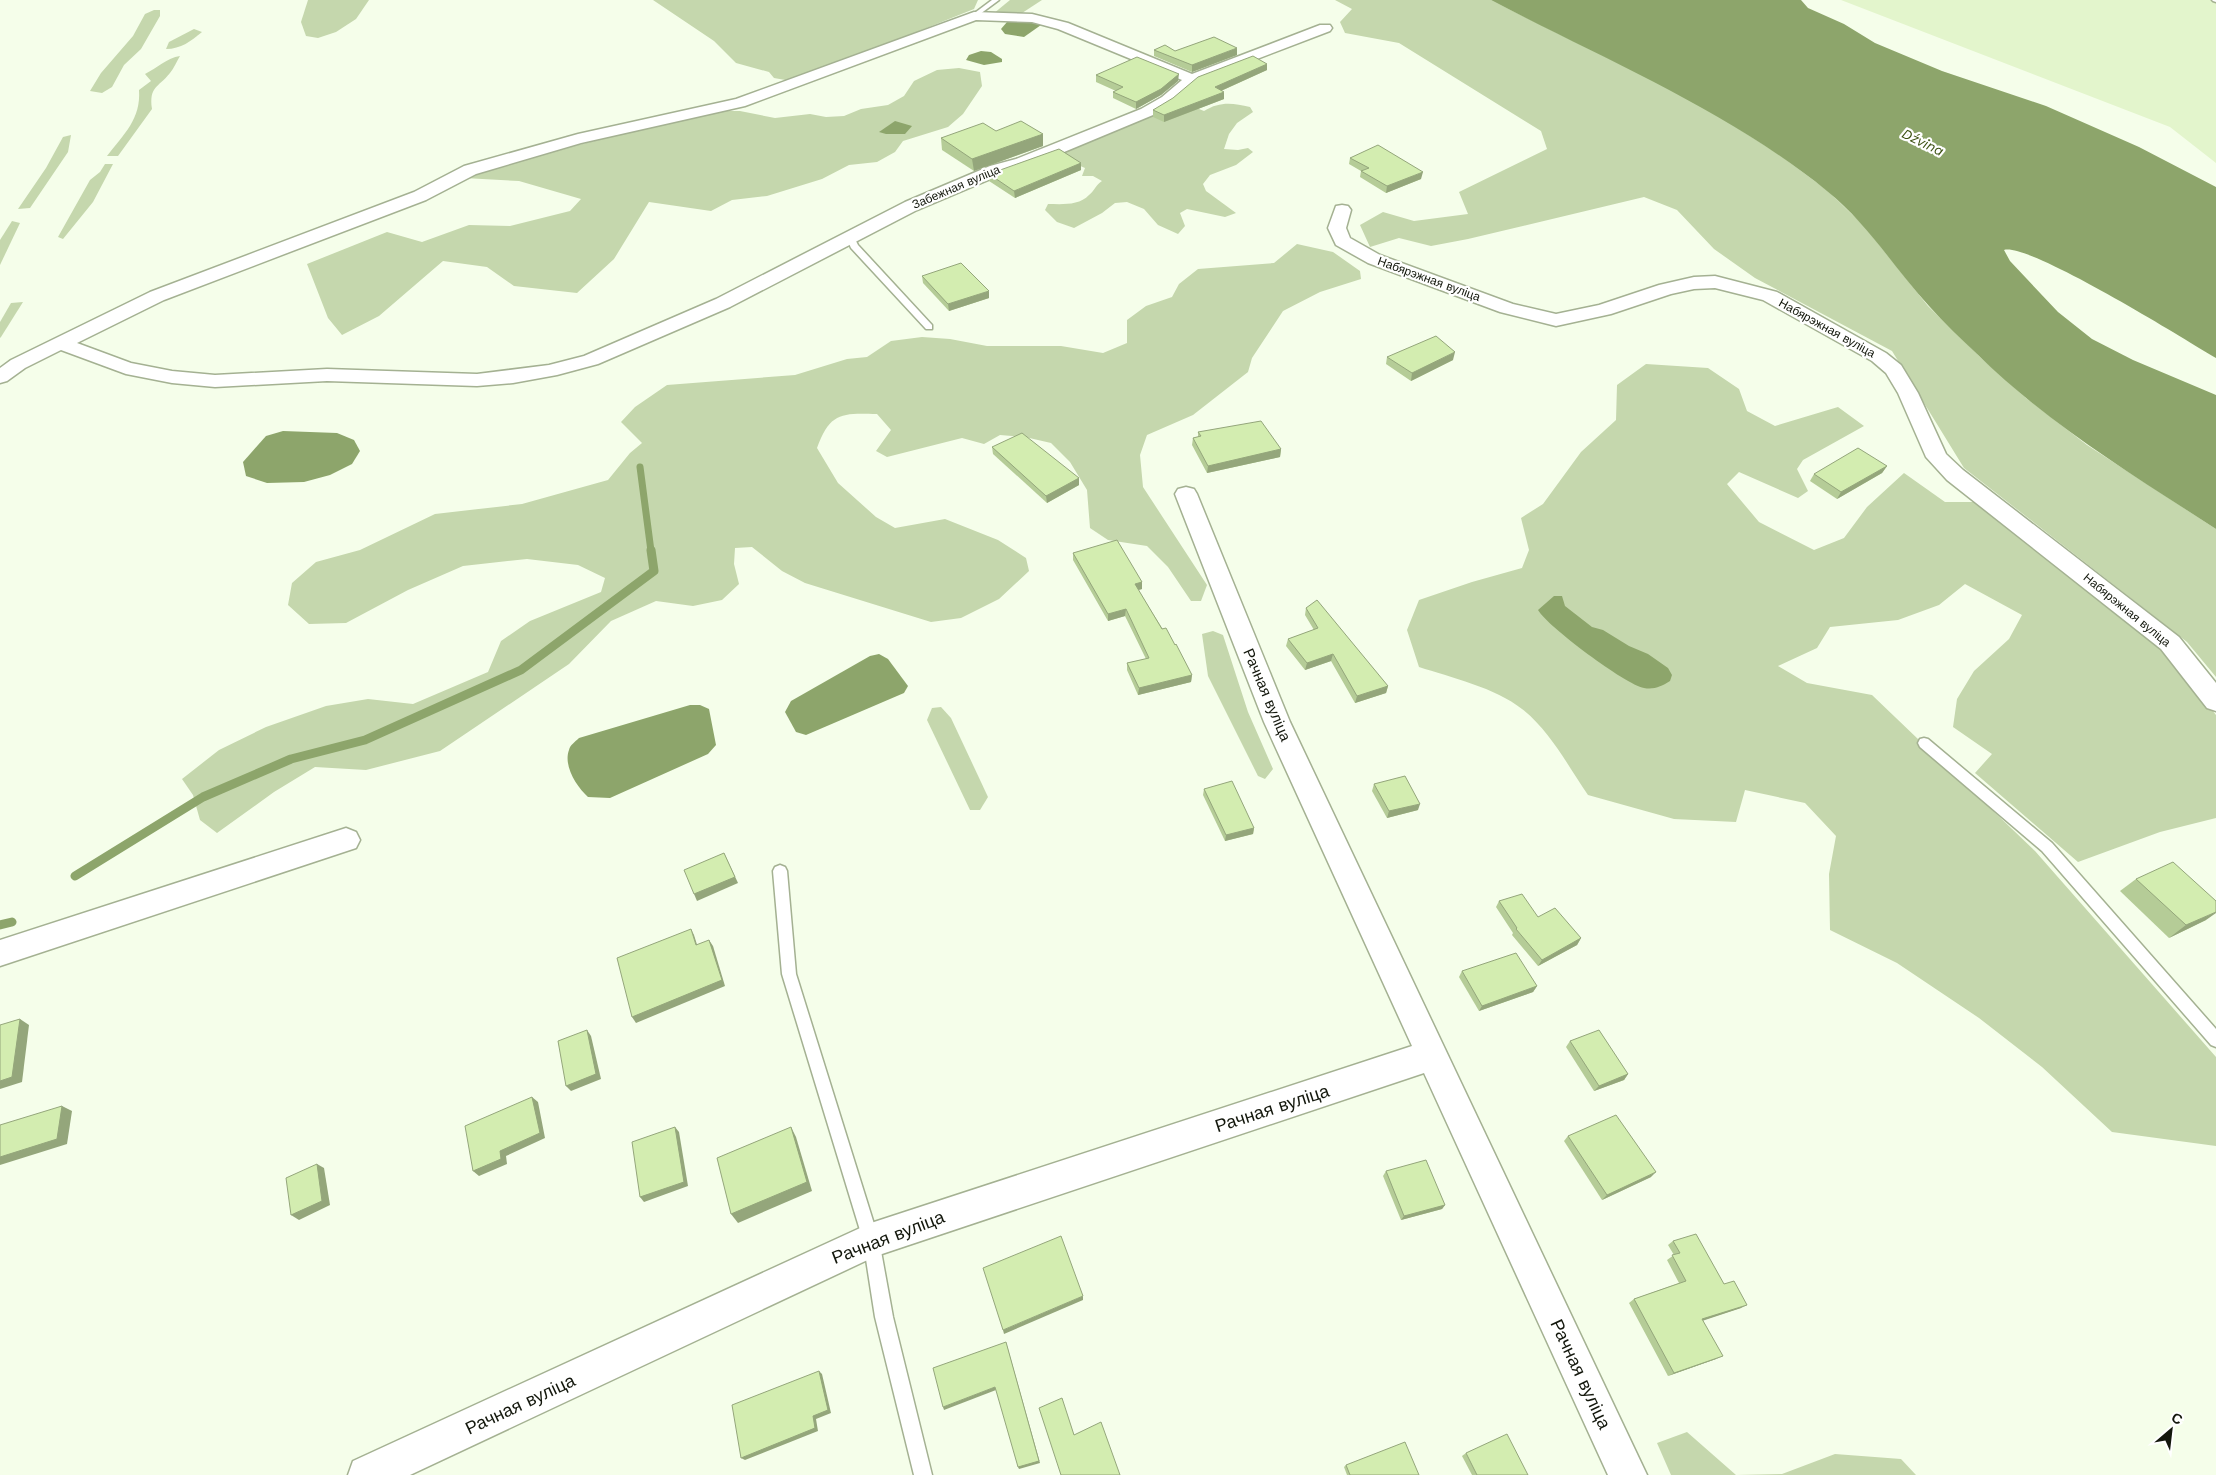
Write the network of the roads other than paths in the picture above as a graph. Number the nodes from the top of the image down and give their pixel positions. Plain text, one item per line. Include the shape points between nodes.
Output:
1 (996, 0) edge
2 (974, 16) junction
3 (1325, 28) dead end
4 (1192, 80) junction
5 (1342, 210) dead end
6 (850, 237) junction
7 (930, 327) dead end
8 (62, 344) junction
9 (0, 377) edge
10 (1186, 494) dead end
11 (2216, 700) edge
12 (1924, 742) dead end
13 (346, 840) dead end
14 (780, 872) dead end
15 (0, 953) edge
16 (2216, 1040) edge
17 (1432, 1055) junction
18 (871, 1240) junction
19 (367, 1475) edge
20 (924, 1475) edge
21 (1628, 1475) edge

1 - 2 lane
2 - 4 street via 1032,18 1063,26
2 - 8 street via 740,103 578,139 470,170 420,196 187,283
3 - 4 street, Забежная вуліца
4 - 6 street, Забежная вуліца via 1147,112 942,192
5 - 11 street, Набярэжная вуліца via 1337,228 1342,241 1374,259 1508,308 1556,320 1604,310 1666,289 1715,282 1770,296 1805,314 1894,369 1937,456 1955,475 2170,644
6 - 7 lane via 854,246
6 - 8 street, Забежная вуліца via 723,303 591,360 513,378 477,380 327,375 215,382 126,368
8 - 9 street via 18,364
10 - 17 street, Рачная вуліца via 1277,722
12 - 16 lane via 2047,847
13 - 15 street
14 - 18 lane via 789,974
17 - 18 street, Рачная вуліца
17 - 21 street, Рачная вуліца
18 - 19 street, Рачная вуліца
18 - 20 lane via 884,1317

